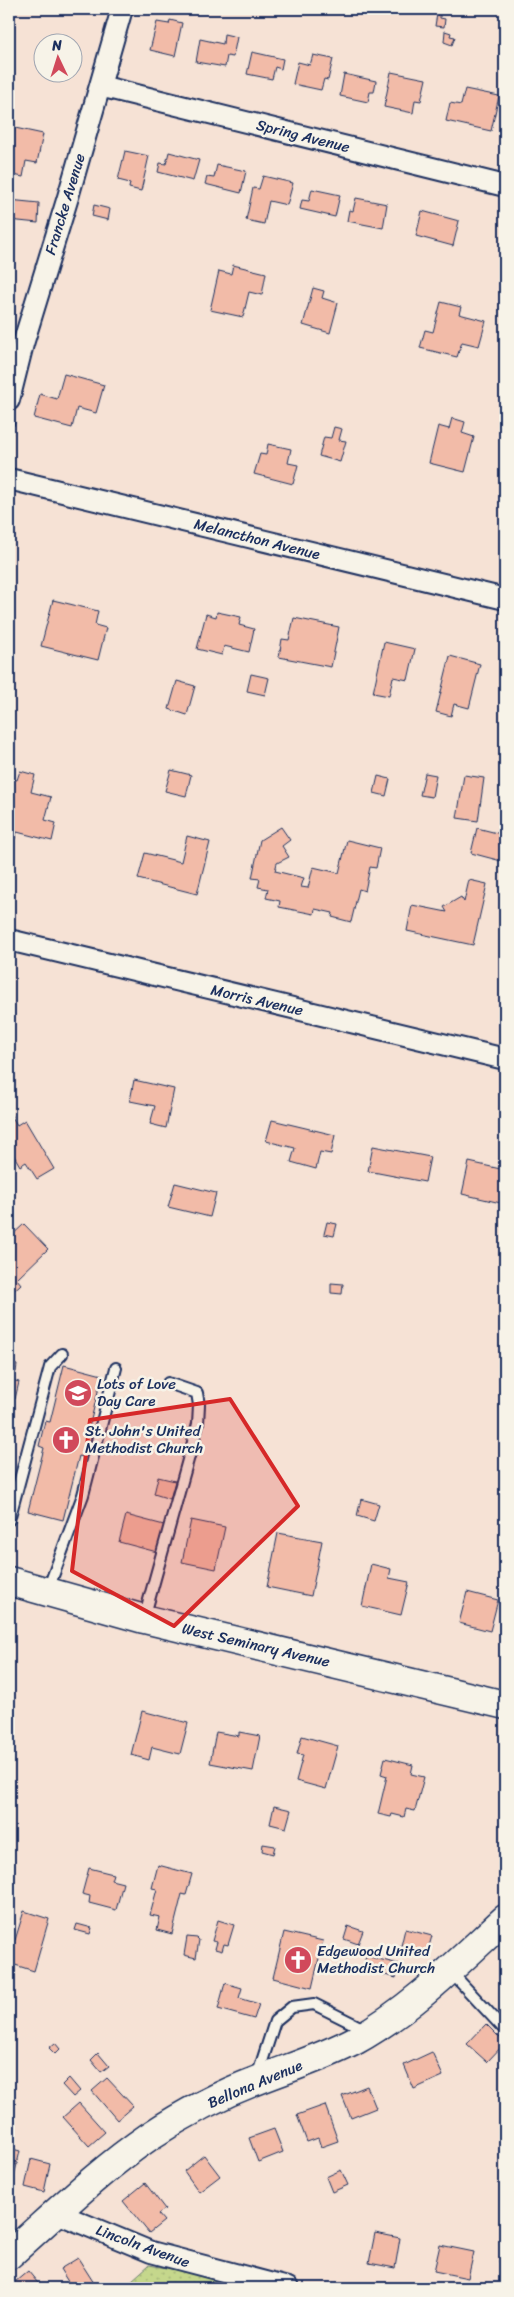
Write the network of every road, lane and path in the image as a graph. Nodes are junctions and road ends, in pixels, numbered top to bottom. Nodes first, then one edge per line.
1 (122, 9) edge
2 (100, 86) junction
3 (505, 186) edge
4 (16, 343) edge
5 (9, 400) edge
6 (9, 479) edge
7 (505, 600) edge
8 (9, 940) edge
9 (505, 1059) edge
10 (62, 1354) dead end
11 (116, 1368) dead end
12 (168, 1383) dead end
13 (9, 1520) edge
14 (9, 1581) edge
15 (47, 1592) junction
16 (144, 1618) junction
17 (505, 1705) edge
18 (505, 1919) edge
19 (450, 1970) junction
20 (505, 2030) edge
21 (370, 2032) junction
22 (256, 2080) junction
23 (57, 2213) junction
24 (9, 2254) edge
25 (288, 2288) edge

1 - 2 street, Francke Avenue
2 - 3 street, Spring Avenue
2 - 4 street, Francke Avenue
4 - 5 street, Francke Avenue
6 - 7 street, Melancthon Avenue
8 - 9 street, Morris Avenue
10 - 13 lane
11 - 15 lane
12 - 16 lane
14 - 15 street, West Seminary Avenue
15 - 16 street, West Seminary Avenue
16 - 17 street, West Seminary Avenue
18 - 19 street, Bellona Avenue
19 - 20 lane
19 - 21 street, Bellona Avenue
21 - 22 street, Bellona Avenue
21 - 22 lane
22 - 23 street, Bellona Avenue
23 - 24 street, Bellona Avenue
23 - 25 street, Lincoln Avenue

